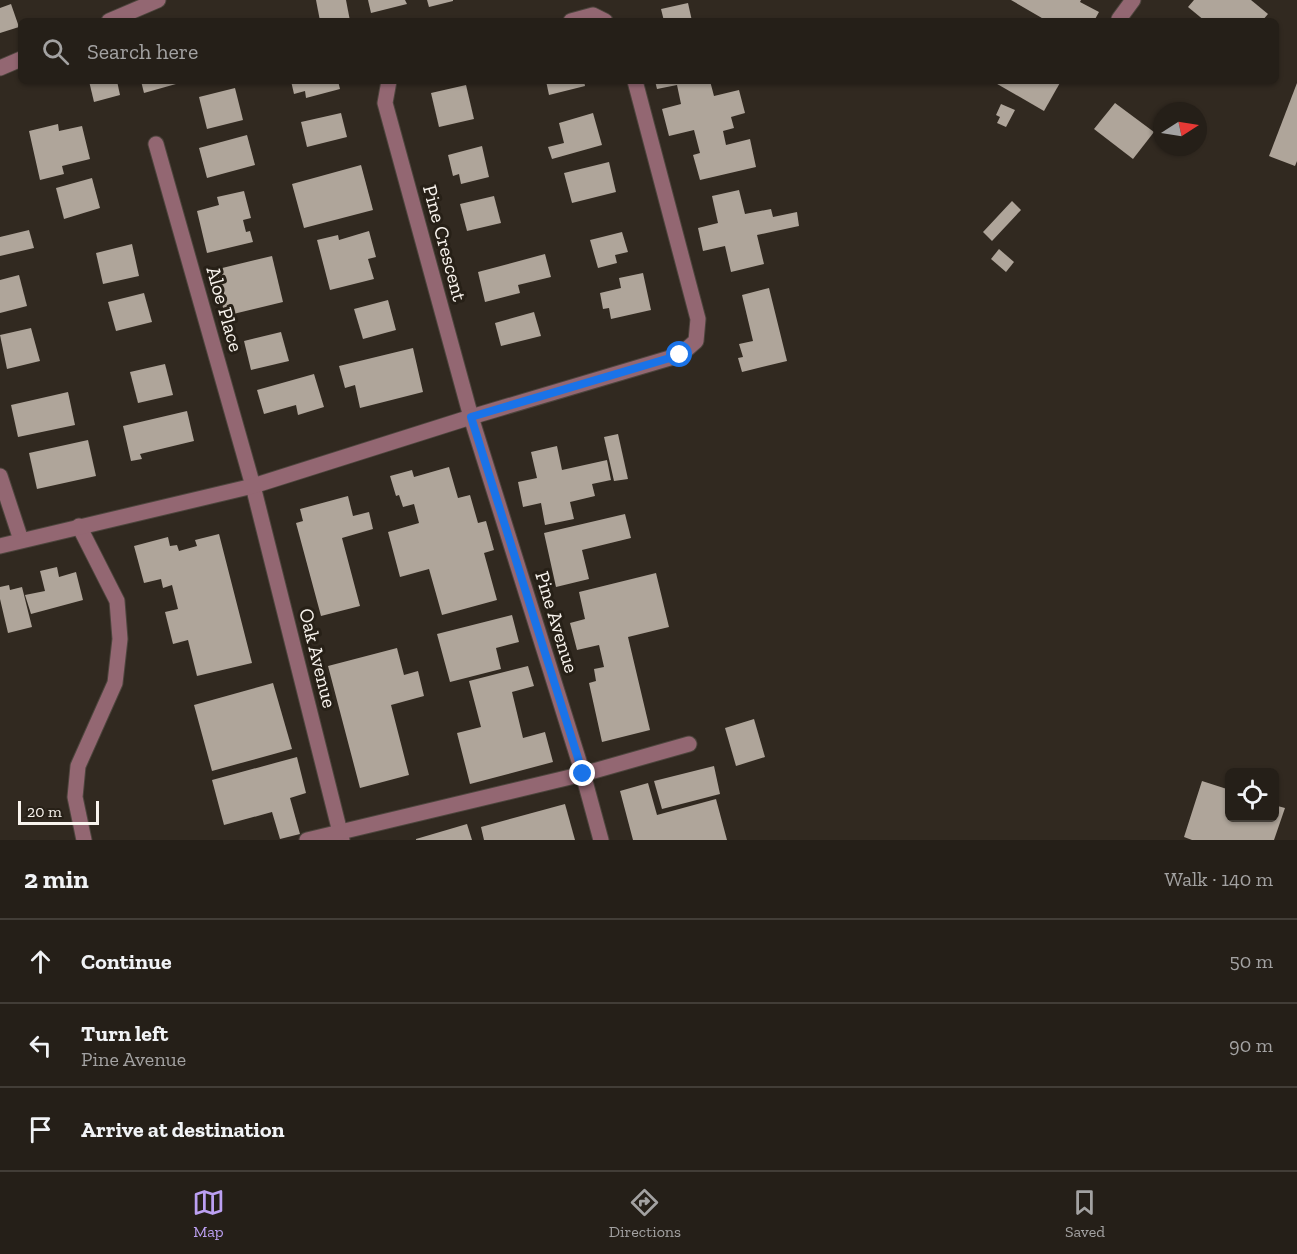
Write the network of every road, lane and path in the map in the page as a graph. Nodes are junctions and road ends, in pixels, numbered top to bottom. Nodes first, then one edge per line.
1 (158, 0) edge
2 (1133, 0) edge
3 (116, 18) edge
4 (582, 18) edge
5 (599, 18) edge
6 (1120, 18) edge
7 (18, 60) edge
8 (0, 68) edge
9 (388, 84) edge
10 (636, 84) edge
11 (156, 144) dead end
12 (471, 417) junction
13 (0, 477) edge
14 (253, 486) junction
15 (79, 526) junction
16 (21, 540) junction
17 (0, 546) edge
18 (689, 744) dead end
19 (583, 774) junction
20 (341, 836) edge
21 (84, 840) edge
22 (307, 840) edge
23 (601, 840) edge

1 - 3 street
2 - 6 street
4 - 5 street
7 - 8 street
9 - 12 street, Pine Crescent
10 - 12 street
11 - 14 street, Aloe Place
12 - 14 street
12 - 19 street, Pine Avenue
13 - 16 street
14 - 15 street
14 - 20 street, Oak Avenue
15 - 16 street
15 - 21 street
16 - 17 street
18 - 19 street
19 - 20 street
19 - 23 street, Pine Avenue
20 - 22 street

